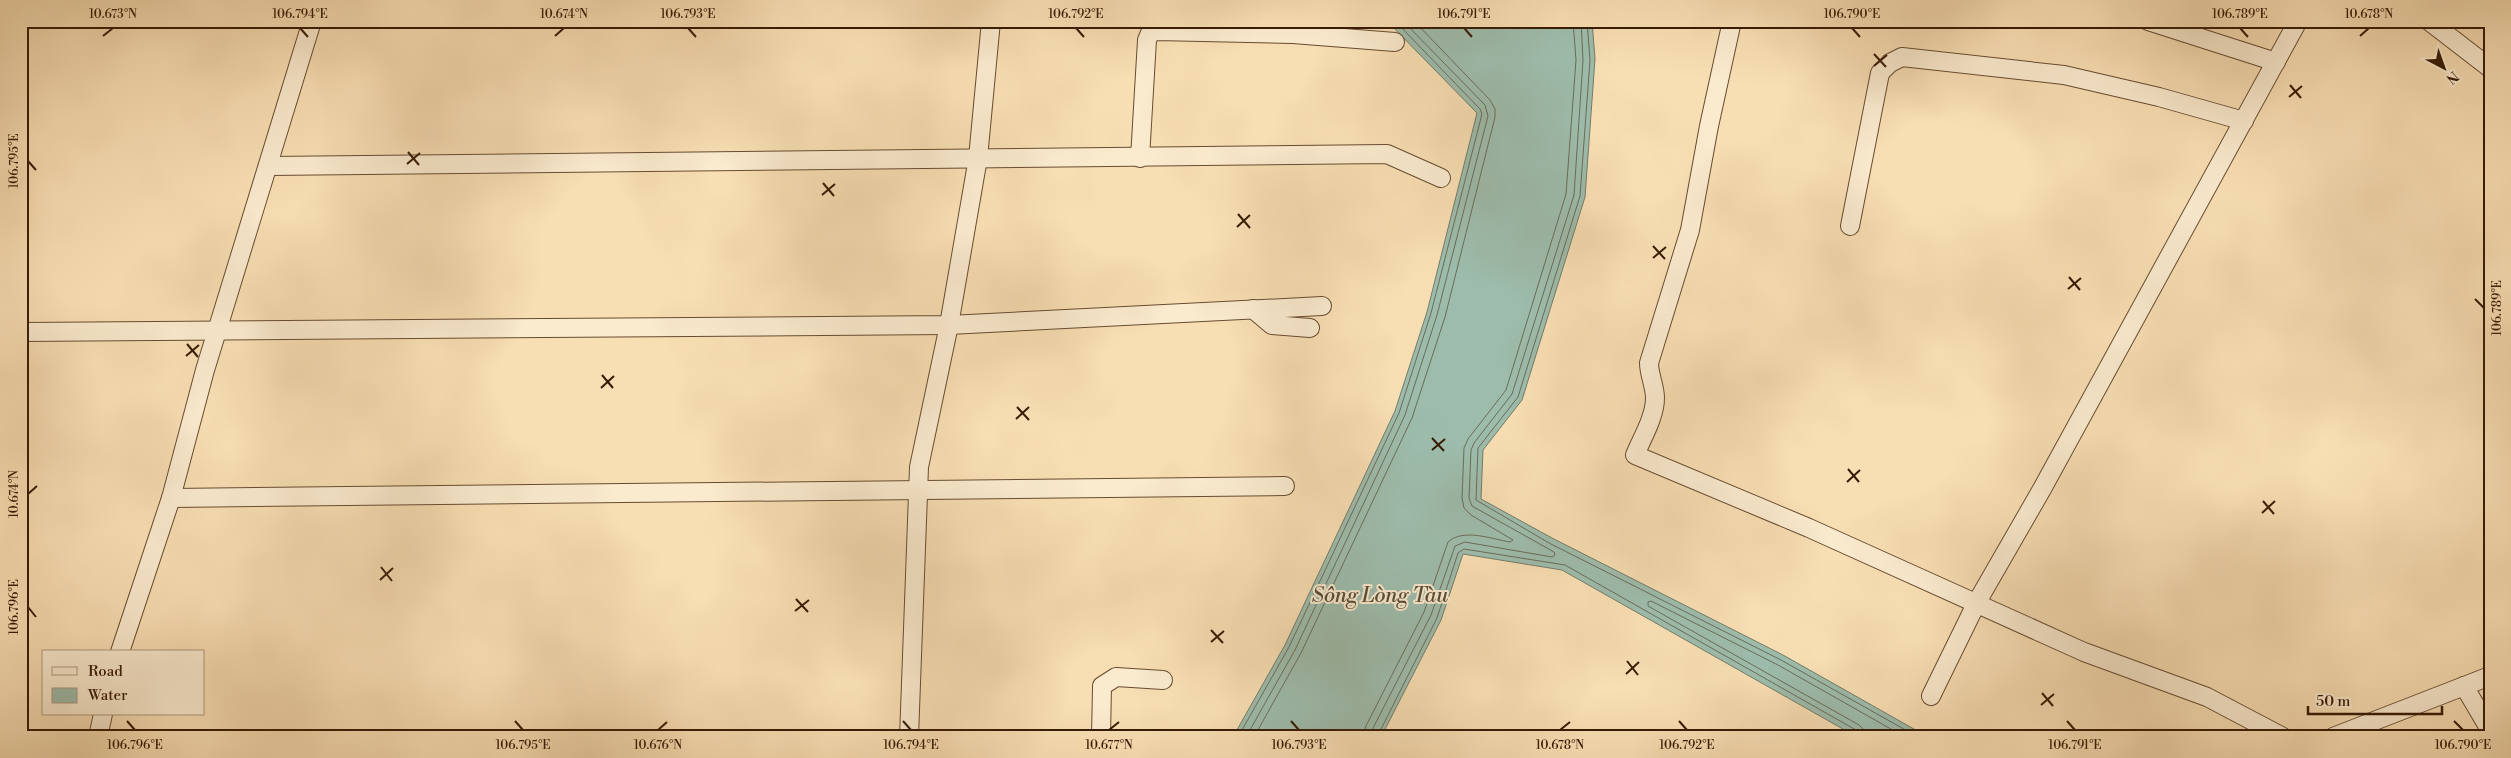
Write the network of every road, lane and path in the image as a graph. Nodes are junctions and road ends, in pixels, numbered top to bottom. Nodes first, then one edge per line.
1 (312, 21) edge
2 (991, 21) edge
3 (1732, 21) edge
4 (2148, 21) edge
5 (2298, 21) edge
6 (2429, 21) edge
7 (1395, 42) dead end
8 (2276, 62) junction
9 (2490, 68) edge
10 (2244, 120) junction
11 (978, 158) junction
12 (1140, 158) junction
13 (268, 166) junction
14 (1441, 178) dead end
15 (1850, 226) dead end
16 (1322, 306) dead end
17 (1253, 309) junction
18 (949, 325) junction
19 (1310, 328) dead end
20 (21, 332) edge
21 (216, 332) junction
22 (1285, 486) dead end
23 (918, 490) junction
24 (171, 498) junction
25 (1977, 602) junction
26 (121, 650) edge
27 (2490, 676) edge
28 (1163, 680) dead end
29 (2468, 693) junction
30 (1931, 696) dead end
31 (103, 716) edge
32 (2490, 730) edge
33 (2371, 732) edge
34 (98, 737) edge
35 (909, 737) edge
36 (1101, 737) edge
37 (2283, 737) edge
38 (2333, 737) edge

1 - 13 street
2 - 11 street
3 - 25 street
4 - 8 street
5 - 8 street
6 - 9 street
7 - 12 street
8 - 10 street
10 - 15 street
10 - 25 street
11 - 12 street
11 - 13 street
11 - 18 street
12 - 14 street
13 - 21 street
16 - 17 street
17 - 18 street
17 - 19 street
18 - 21 street
18 - 23 street
20 - 21 street
21 - 24 street
22 - 23 street
23 - 24 street
23 - 35 street
24 - 26 street
25 - 30 street
25 - 37 street
27 - 29 street
28 - 36 street
29 - 32 street
29 - 33 street
31 - 34 street
33 - 38 street

